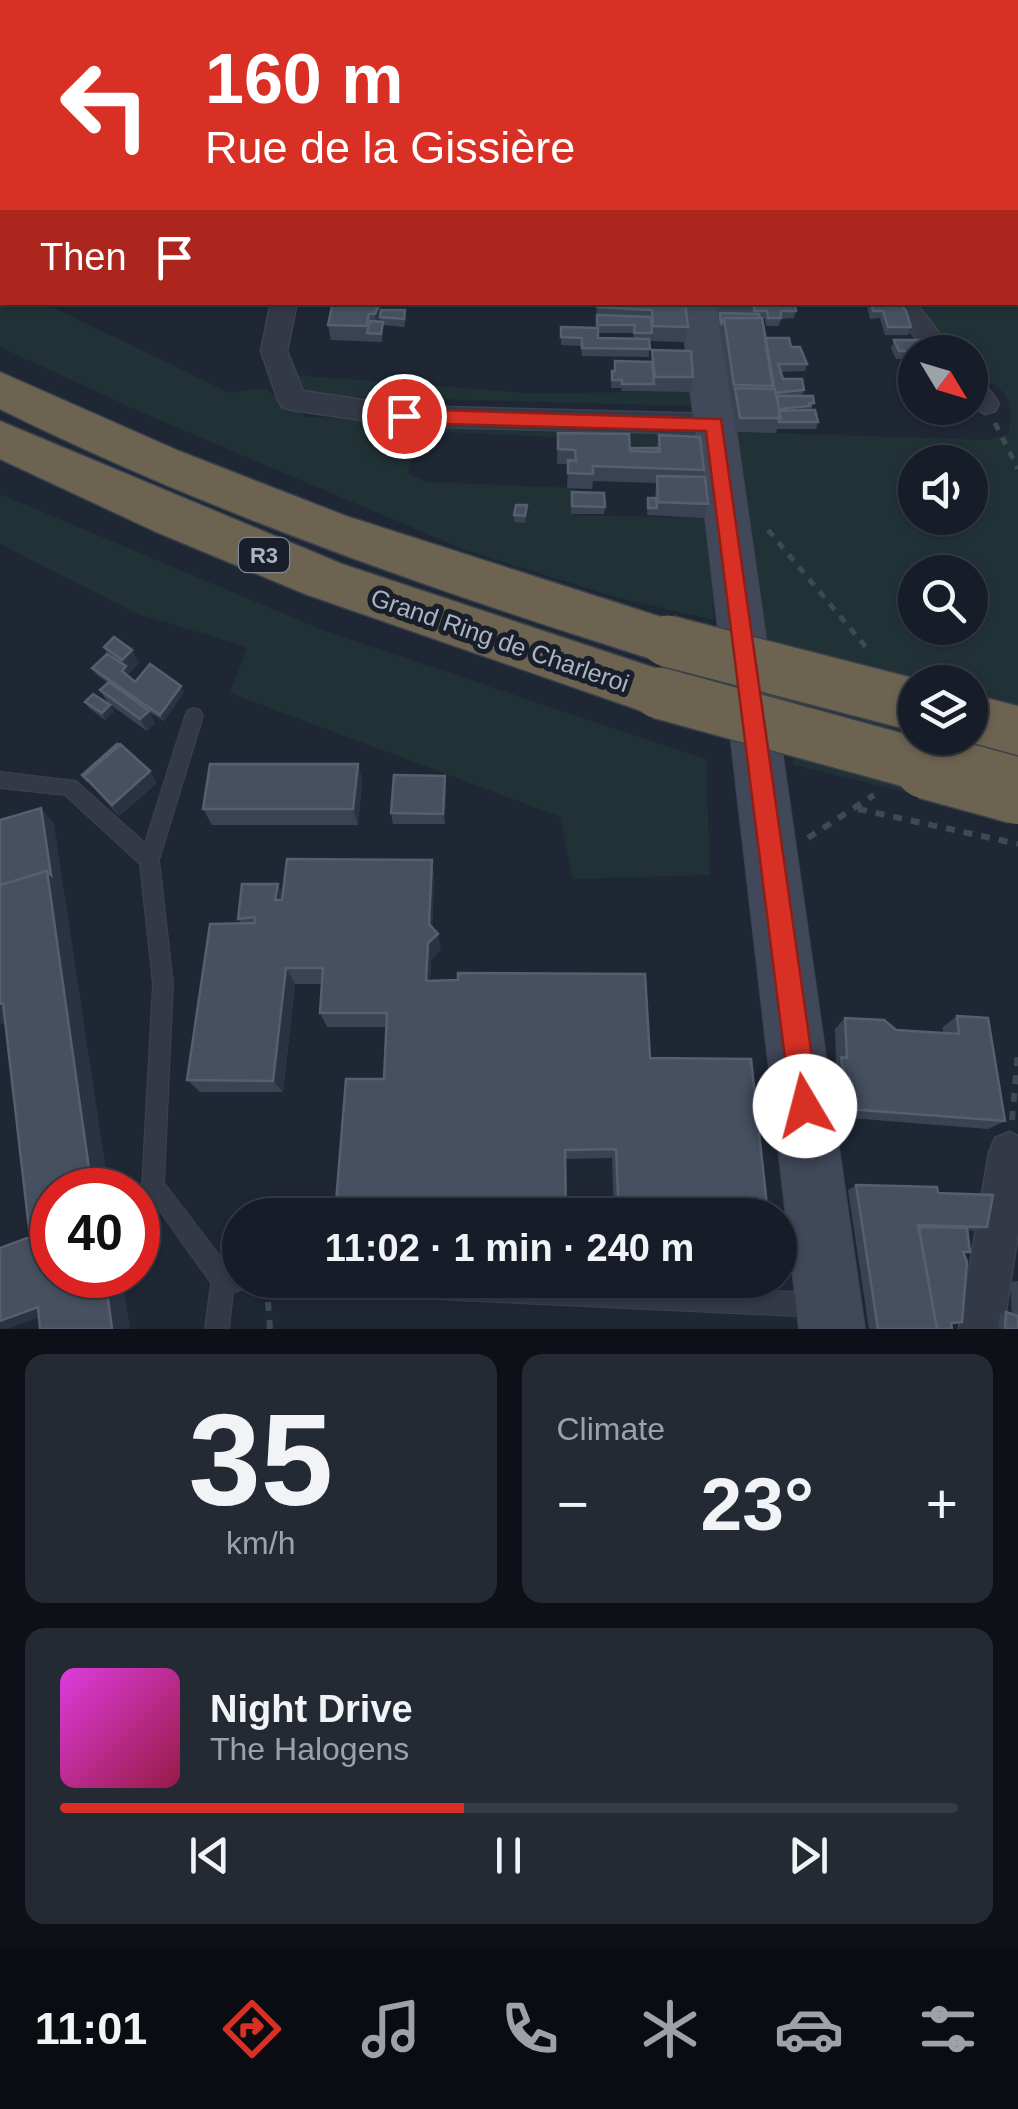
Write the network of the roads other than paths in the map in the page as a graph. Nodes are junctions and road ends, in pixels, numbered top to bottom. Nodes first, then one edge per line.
1 (283, 305) edge
2 (699, 305) edge
3 (903, 305) edge
4 (928, 335) edge
5 (0, 389) edge
6 (714, 424) junction
7 (0, 439) edge
8 (663, 667) junction
9 (898, 702) edge
10 (194, 716) dead end
11 (988, 724) edge
12 (1018, 731) edge
13 (0, 780) edge
14 (1018, 791) edge
15 (149, 860) junction
16 (1010, 1153) road end
17 (222, 1268) edge
18 (226, 1298) edge
19 (542, 1298) edge
20 (831, 1318) edge
21 (217, 1329) edge
22 (982, 1329) edge

1 - 6 street
2 - 6 street
3 - 4 street
5 - 8 highway, Grand Ring de Charleroi / R3
6 - 20 street
7 - 8 highway, Grand Ring de Charleroi / R3
8 - 9 highway, Grand Ring de Charleroi / R3, bridge
8 - 14 highway, Grand Ring de Charleroi / R3, bridge
10 - 15 lane
11 - 12 highway
13 - 15 lane
15 - 17 lane
16 - 22 street
18 - 21 lane
19 - 20 lane

